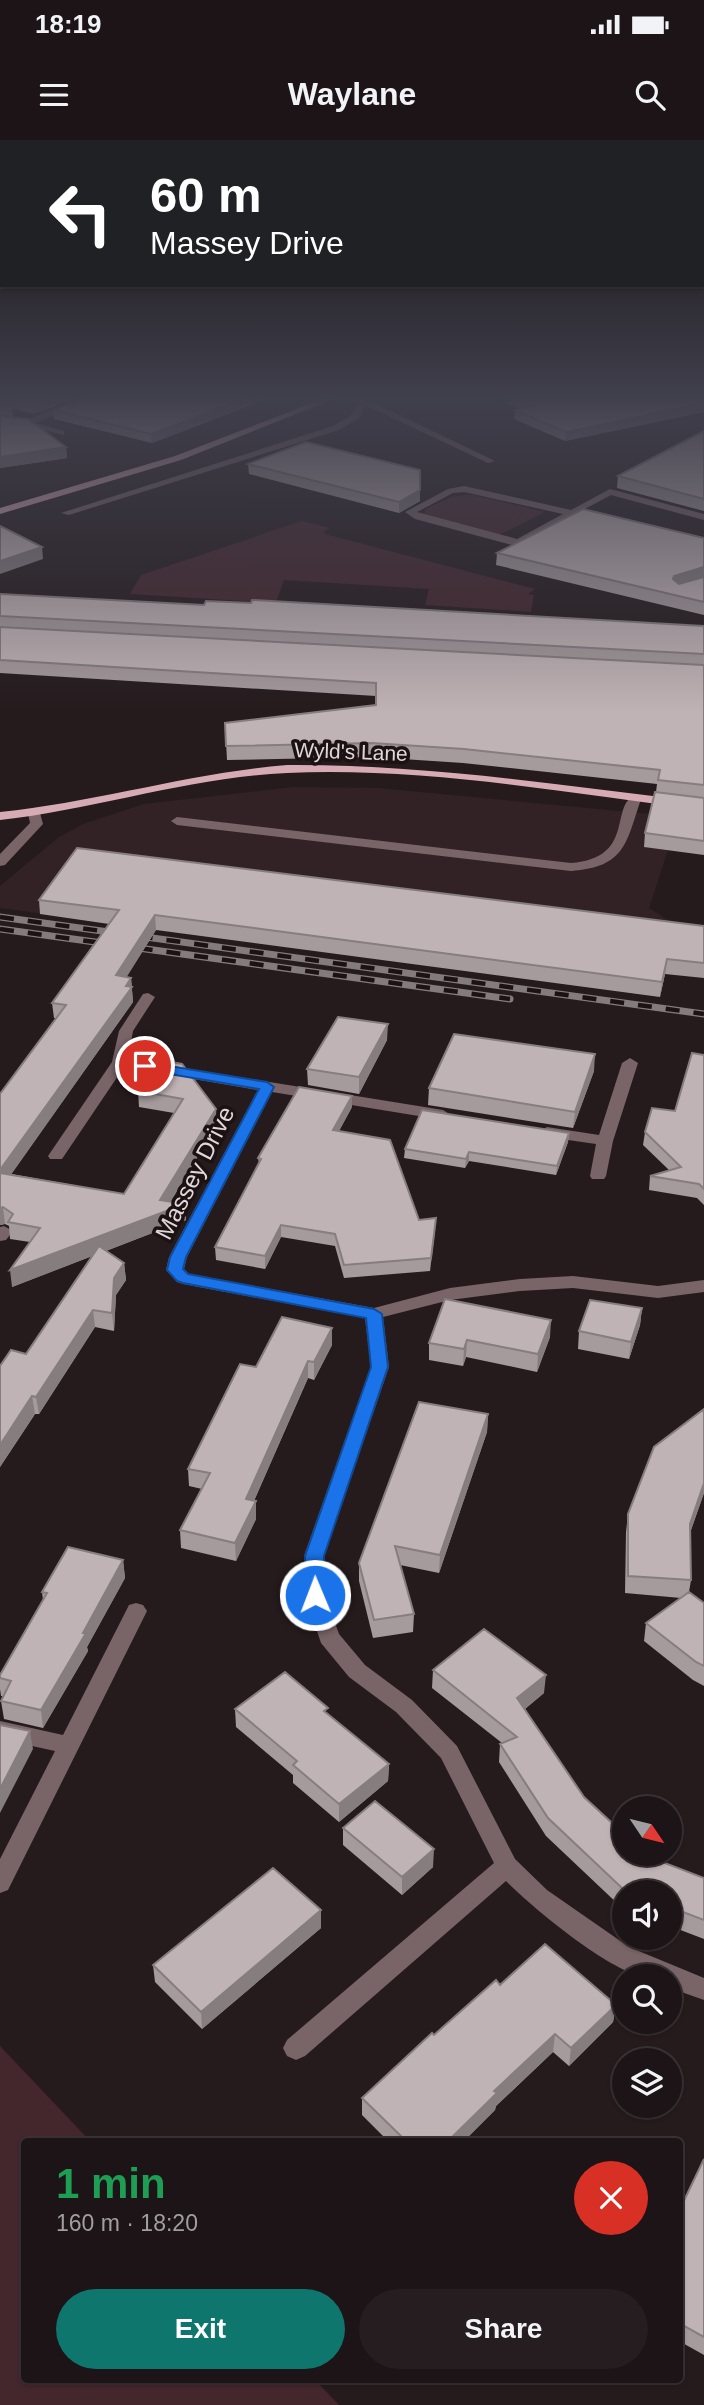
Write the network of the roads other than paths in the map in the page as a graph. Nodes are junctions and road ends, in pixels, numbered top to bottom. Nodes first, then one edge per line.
1 (31, 502) edge
2 (102, 502) edge
3 (430, 502) edge
4 (522, 502) edge
5 (593, 502) edge
6 (647, 502) edge
7 (0, 511) edge
8 (66, 513) dead end
9 (573, 513) junction
10 (701, 516) edge
11 (635, 799) junction
12 (704, 806) edge
13 (34, 813) junction
14 (0, 816) edge
15 (177, 821) dead end
16 (0, 862) edge
17 (148, 997) dead end
18 (120, 1062) junction
19 (630, 1063) dead end
20 (267, 1087) junction
21 (456, 1117) edge
22 (537, 1130) edge
23 (605, 1141) junction
24 (56, 1156) dead end
25 (598, 1177) dead end
26 (704, 1286) edge
27 (374, 1314) junction
28 (136, 1611) dead end
29 (0, 1730) edge
30 (69, 1745) junction
31 (507, 1867) junction
32 (0, 1883) edge
33 (640, 1964) edge
34 (682, 1982) edge
35 (704, 1989) edge
36 (296, 2048) dead end

1 - 7 main road
2 - 8 street
3 - 9 street
4 - 9 street
5 - 9 street
6 - 10 street
11 - 12 main road, Wyld's Lane
11 - 13 main road, Wyld's Lane
11 - 15 street
13 - 14 main road, Wyld's Lane
13 - 16 street
17 - 18 street
18 - 20 street, Massey Drive
18 - 24 street
19 - 23 street
20 - 21 street
20 - 27 street, Massey Drive
22 - 23 street
23 - 25 street
26 - 27 street
27 - 31 street
28 - 30 street
29 - 30 street
30 - 32 street
31 - 33 street
31 - 36 street
34 - 35 street

